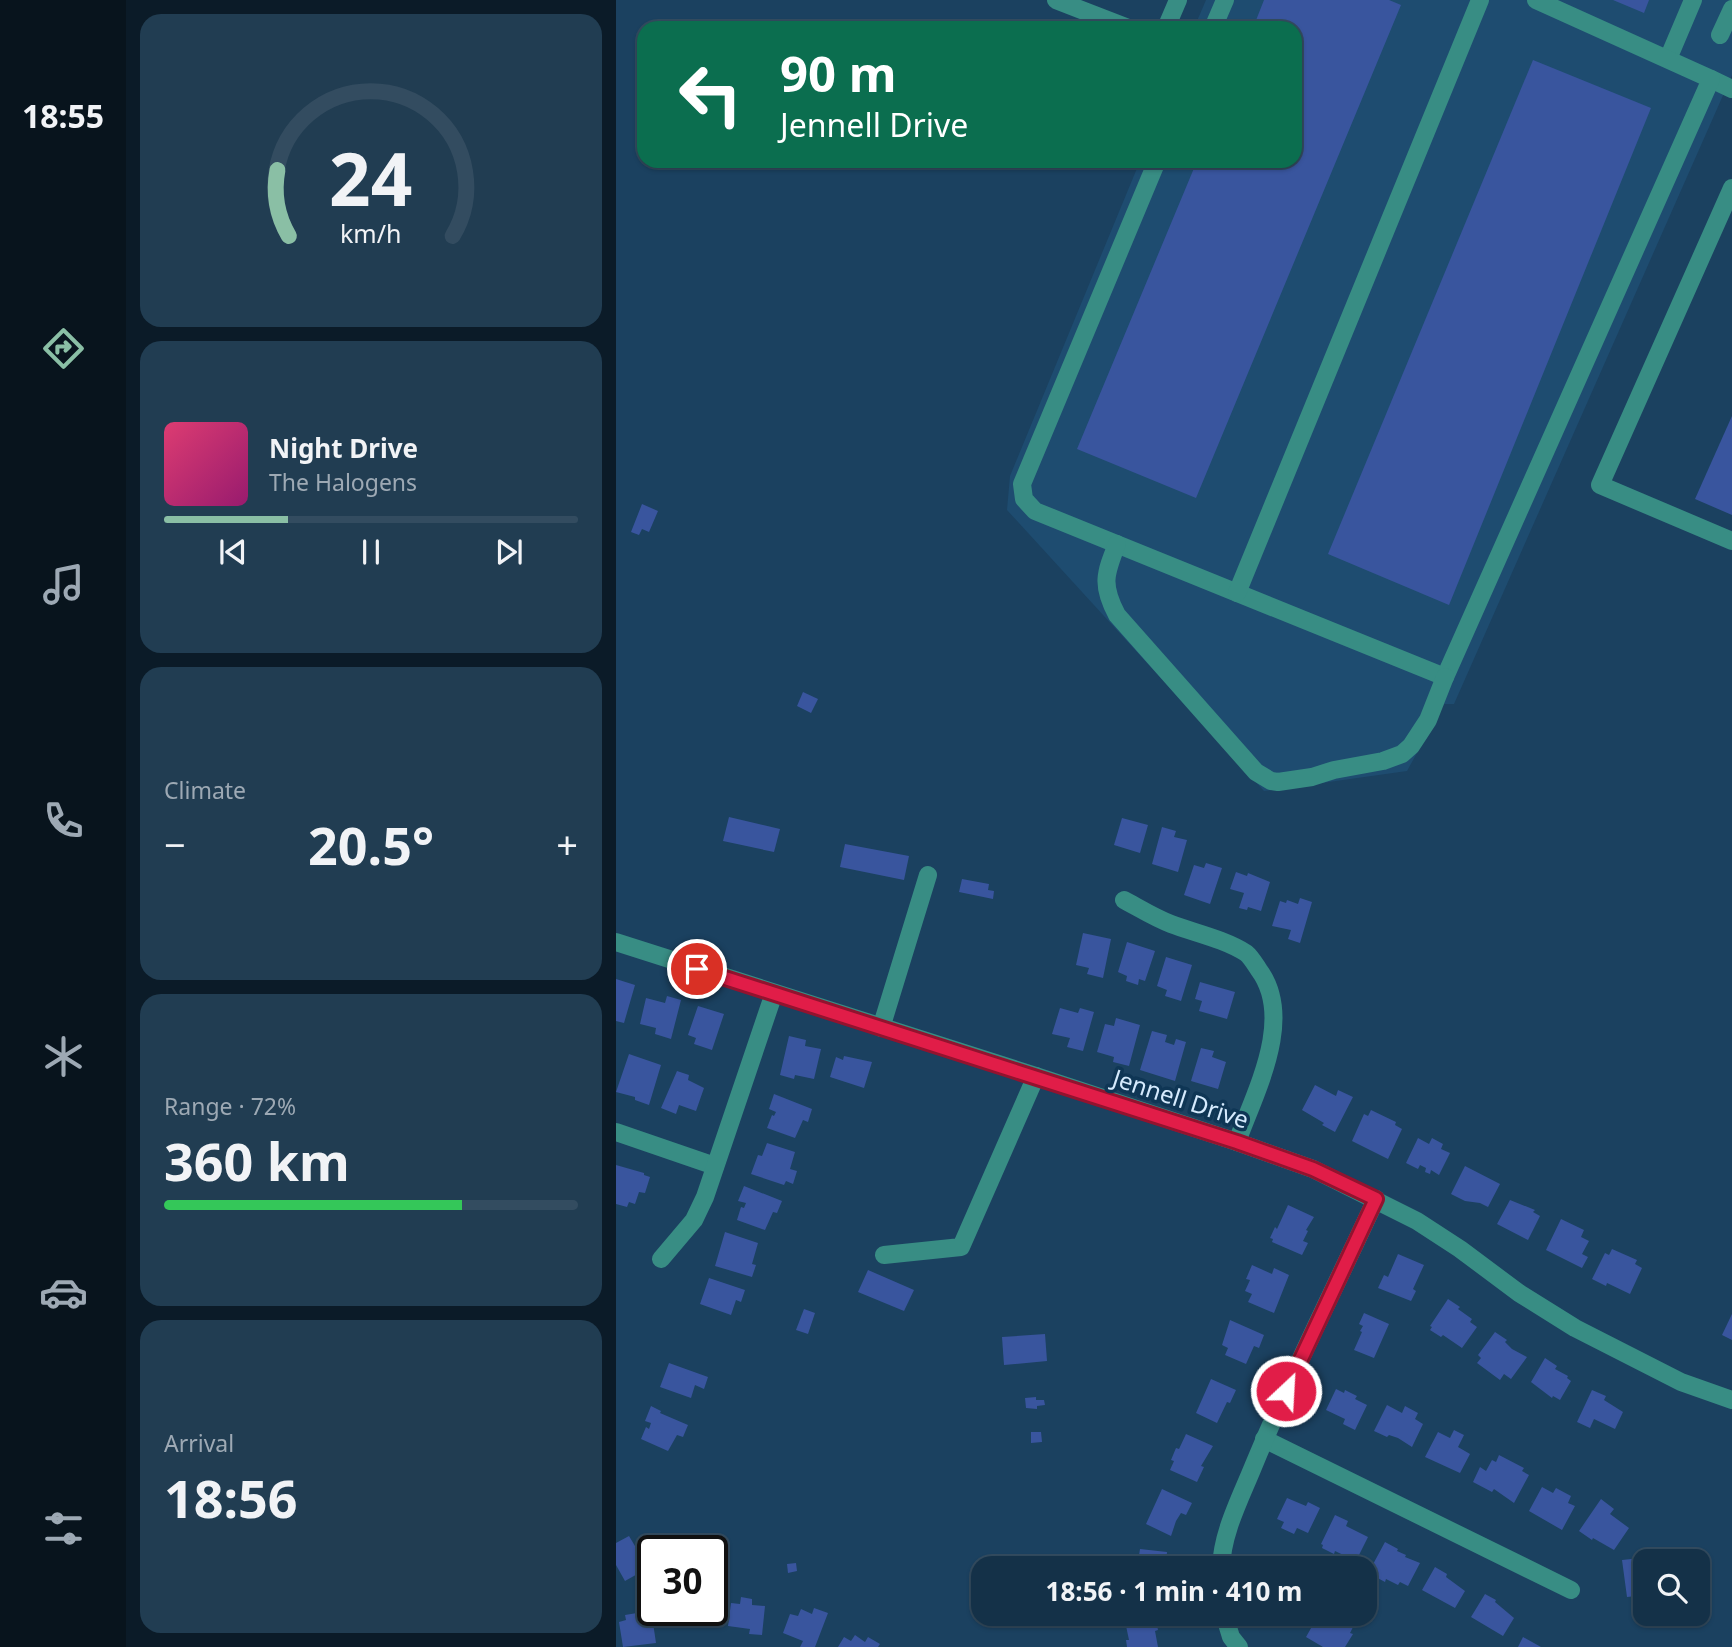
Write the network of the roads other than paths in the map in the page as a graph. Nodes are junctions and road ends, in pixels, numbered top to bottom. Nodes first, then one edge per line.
1 (1056, 0) edge
2 (1178, 0) edge
3 (1225, 0) edge
4 (1480, 0) edge
5 (1536, 0) edge
6 (1693, 0) edge
7 (1732, 9) edge
8 (1110, 21) edge
9 (1169, 21) edge
10 (1216, 21) edge
11 (1720, 35) dead end
12 (1668, 60) junction
13 (1711, 79) junction
14 (1732, 89) edge
15 (1154, 168) edge
16 (1732, 188) edge
17 (1732, 541) edge
18 (1117, 544) junction
19 (1237, 593) junction
20 (1445, 677) junction
21 (928, 874) dead end
22 (1124, 900) dead end
23 (616, 942) edge
24 (774, 993) junction
25 (881, 1028) junction
26 (1036, 1076) junction
27 (616, 1132) edge
28 (1237, 1142) junction
29 (715, 1166) junction
30 (1376, 1199) junction
31 (884, 1255) dead end
32 (661, 1259) dead end
33 (1732, 1400) edge
34 (1264, 1438) junction
35 (1221, 1556) edge
36 (1572, 1590) dead end
37 (1228, 1626) edge
38 (1239, 1647) edge

1 - 8 street
2 - 9 street
3 - 10 street
4 - 19 street
5 - 12 street
6 - 12 street
7 - 11 street
12 - 13 street
13 - 14 street
13 - 20 street
15 - 18 street
16 - 17 street
18 - 19 street
18 - 20 street
19 - 20 street
21 - 25 street
22 - 28 street
23 - 24 street, Jennell Drive
24 - 25 street, Jennell Drive
24 - 29 street
25 - 26 street, Jennell Drive
26 - 28 street, Jennell Drive
26 - 31 street
27 - 29 street
28 - 30 street, Jennell Drive
29 - 32 street
30 - 33 street, Jennell Drive
30 - 34 street
34 - 35 street
34 - 36 street
37 - 38 street

